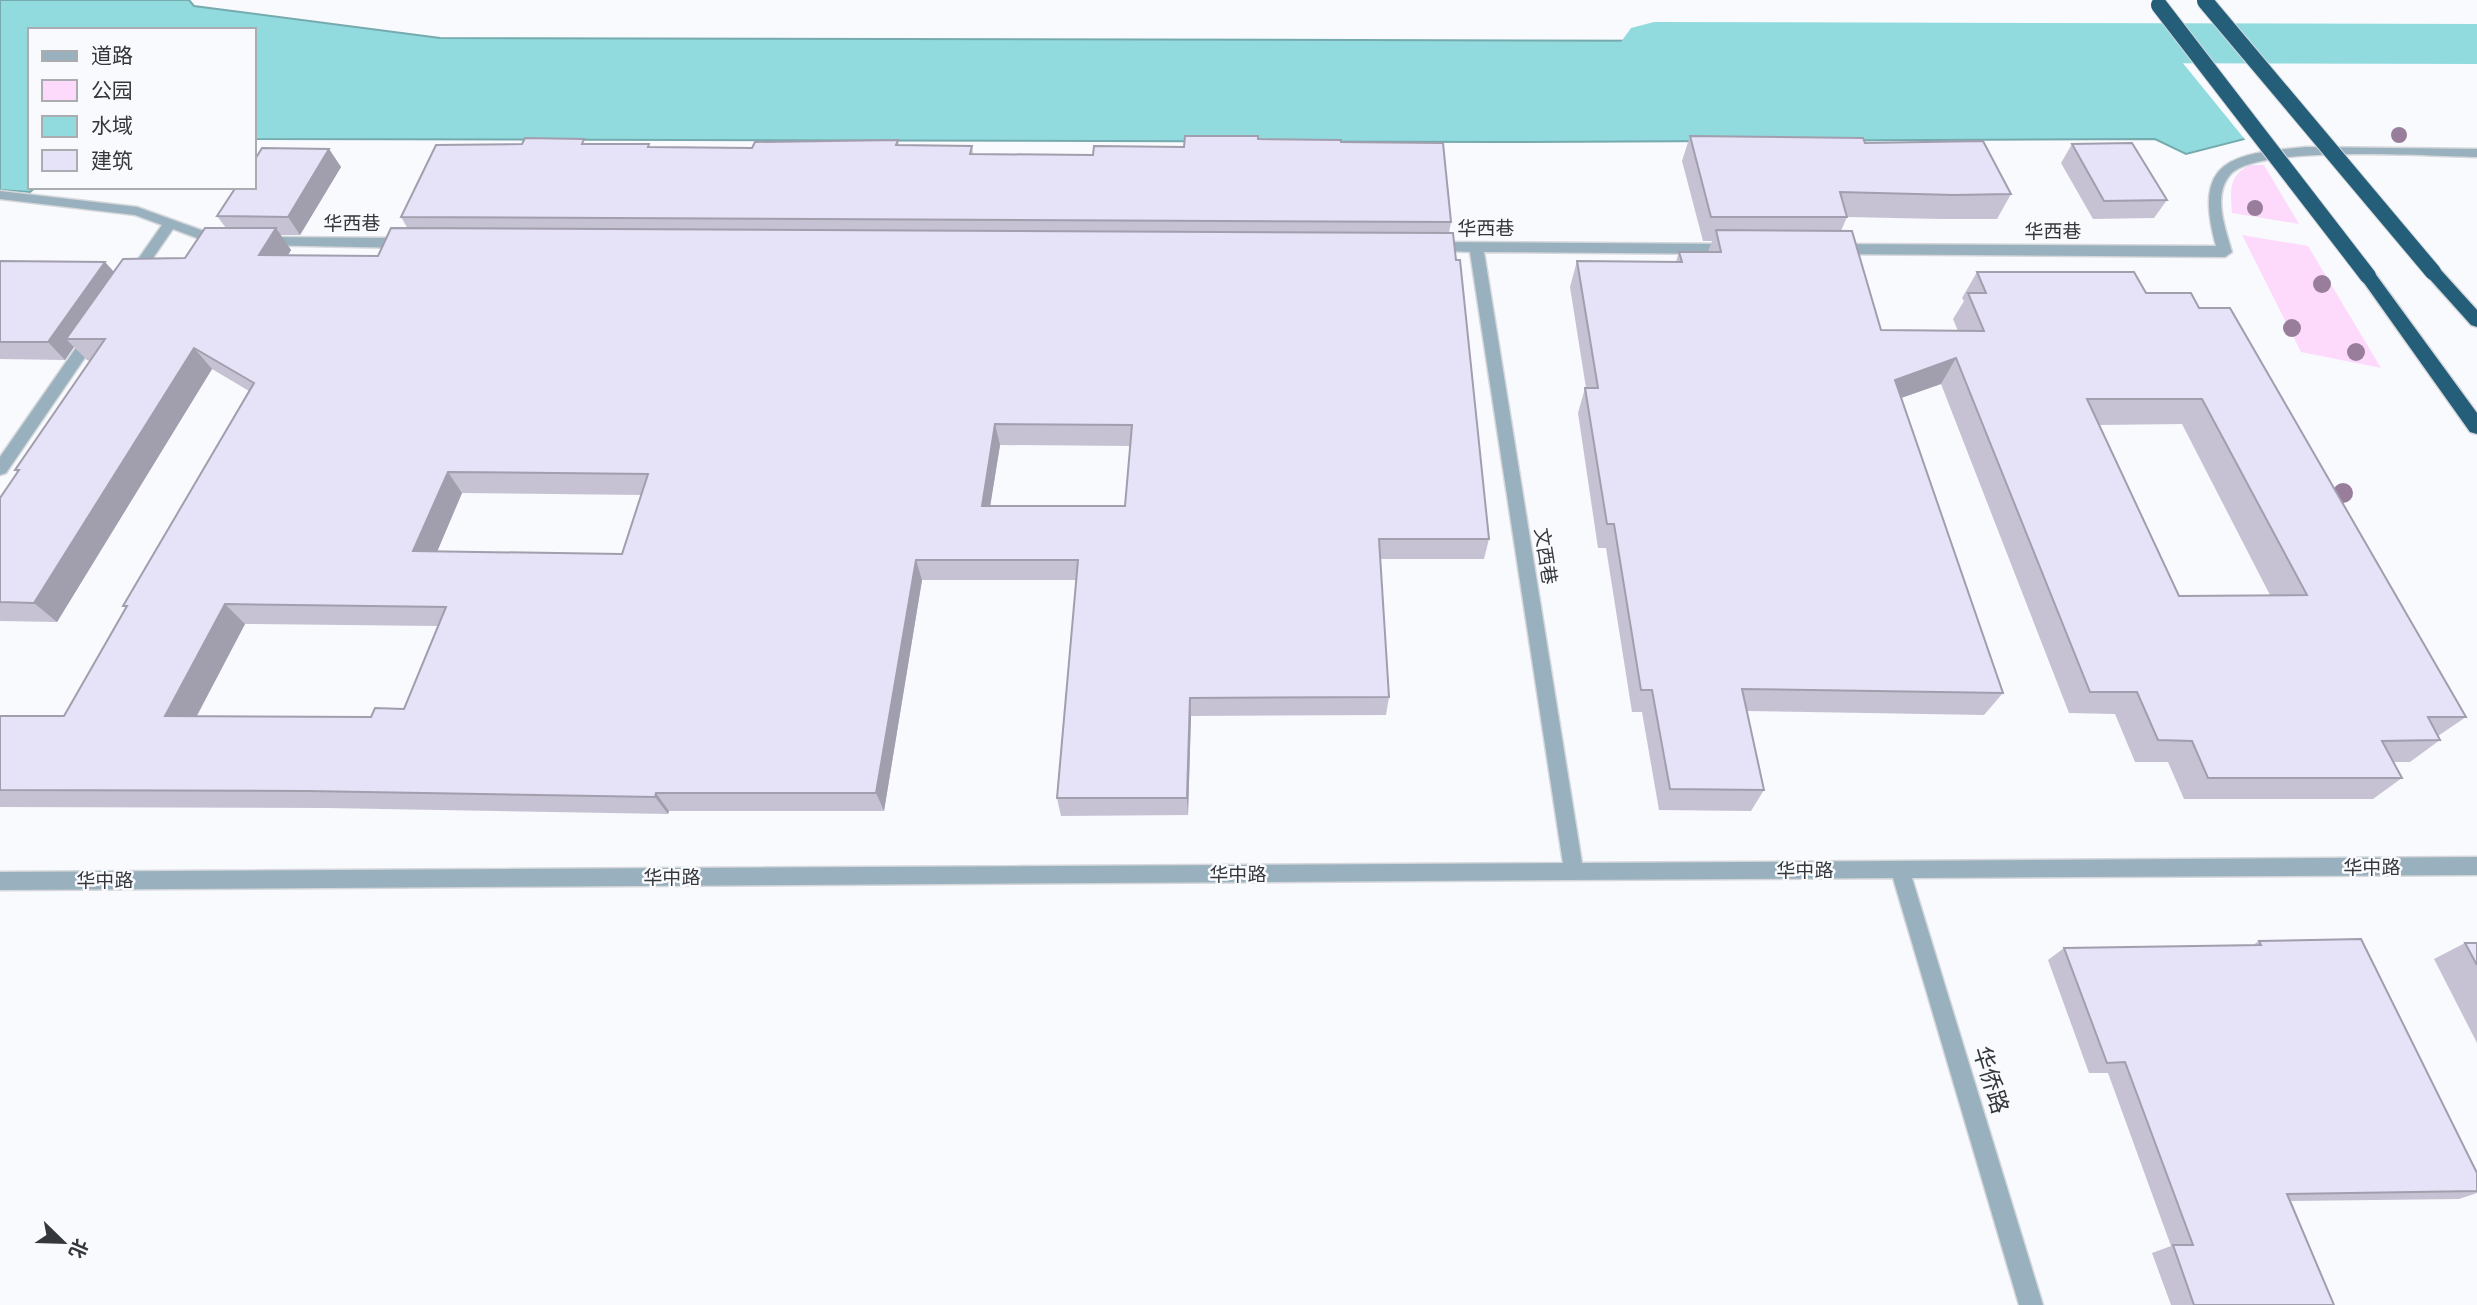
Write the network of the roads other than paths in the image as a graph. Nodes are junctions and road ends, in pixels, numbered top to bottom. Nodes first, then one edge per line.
1 (2205, 1) edge
2 (2157, 3) edge
3 (2477, 153) edge
4 (0, 195) edge
5 (170, 224) junction
6 (424, 243) edge
7 (1421, 247) edge
8 (1476, 248) junction
9 (1742, 249) edge
10 (1825, 249) edge
11 (124, 290) edge
12 (2477, 321) edge
13 (100, 324) edge
14 (2477, 426) edge
15 (0, 469) edge
16 (2477, 866) edge
17 (1900, 870) junction
18 (1574, 872) junction
19 (0, 881) edge
20 (2031, 1305) edge

1 - 12 highway, bridge
2 - 14 highway, bridge
3 - 10 street, 华西巷
4 - 5 street, 华西巷
5 - 6 street, 华西巷
5 - 11 street
7 - 8 street, 华西巷
8 - 9 street, 华西巷
8 - 18 street, 文西巷
13 - 15 street
16 - 17 street, 华中路
17 - 18 street, 华中路
17 - 20 street, 华侨路
18 - 19 street, 华中路

